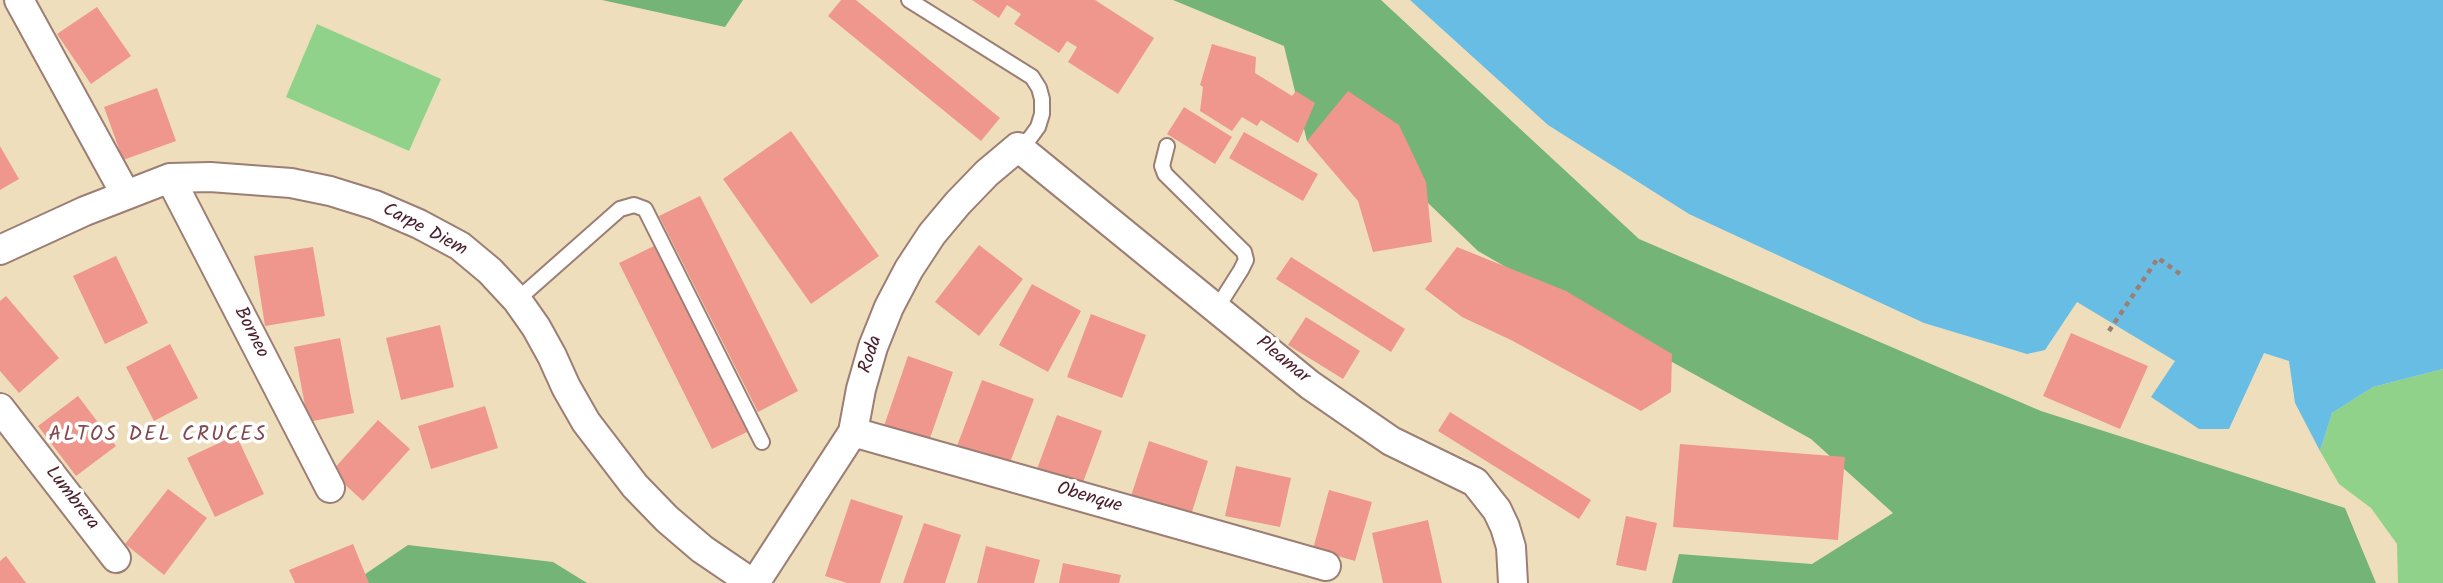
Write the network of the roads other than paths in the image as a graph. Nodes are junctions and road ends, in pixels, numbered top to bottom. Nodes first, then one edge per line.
1 (19, 0) edge
2 (909, 0) edge
3 (1167, 146) dead end
4 (1018, 147) junction
5 (170, 178) junction
6 (126, 195) junction
7 (0, 250) edge
8 (517, 300) junction
9 (1217, 307) junction
10 (0, 408) edge
11 (853, 432) junction
12 (762, 442) dead end
13 (330, 488) dead end
14 (116, 558) dead end
15 (1326, 566) dead end
16 (753, 583) edge
17 (1513, 583) edge

1 - 6 street
2 - 4 lane
3 - 9 lane
4 - 9 street, Pleamar
4 - 11 street, Roda
5 - 6 street, Carpe Diem
5 - 8 street, Carpe Diem
5 - 13 street, Borneo
6 - 7 street, Carpe Diem
8 - 12 lane
8 - 16 street, Carpe Diem
9 - 17 street, Pleamar
10 - 14 street, Lumbrera
11 - 15 street, Obenque
11 - 16 street, Roda

